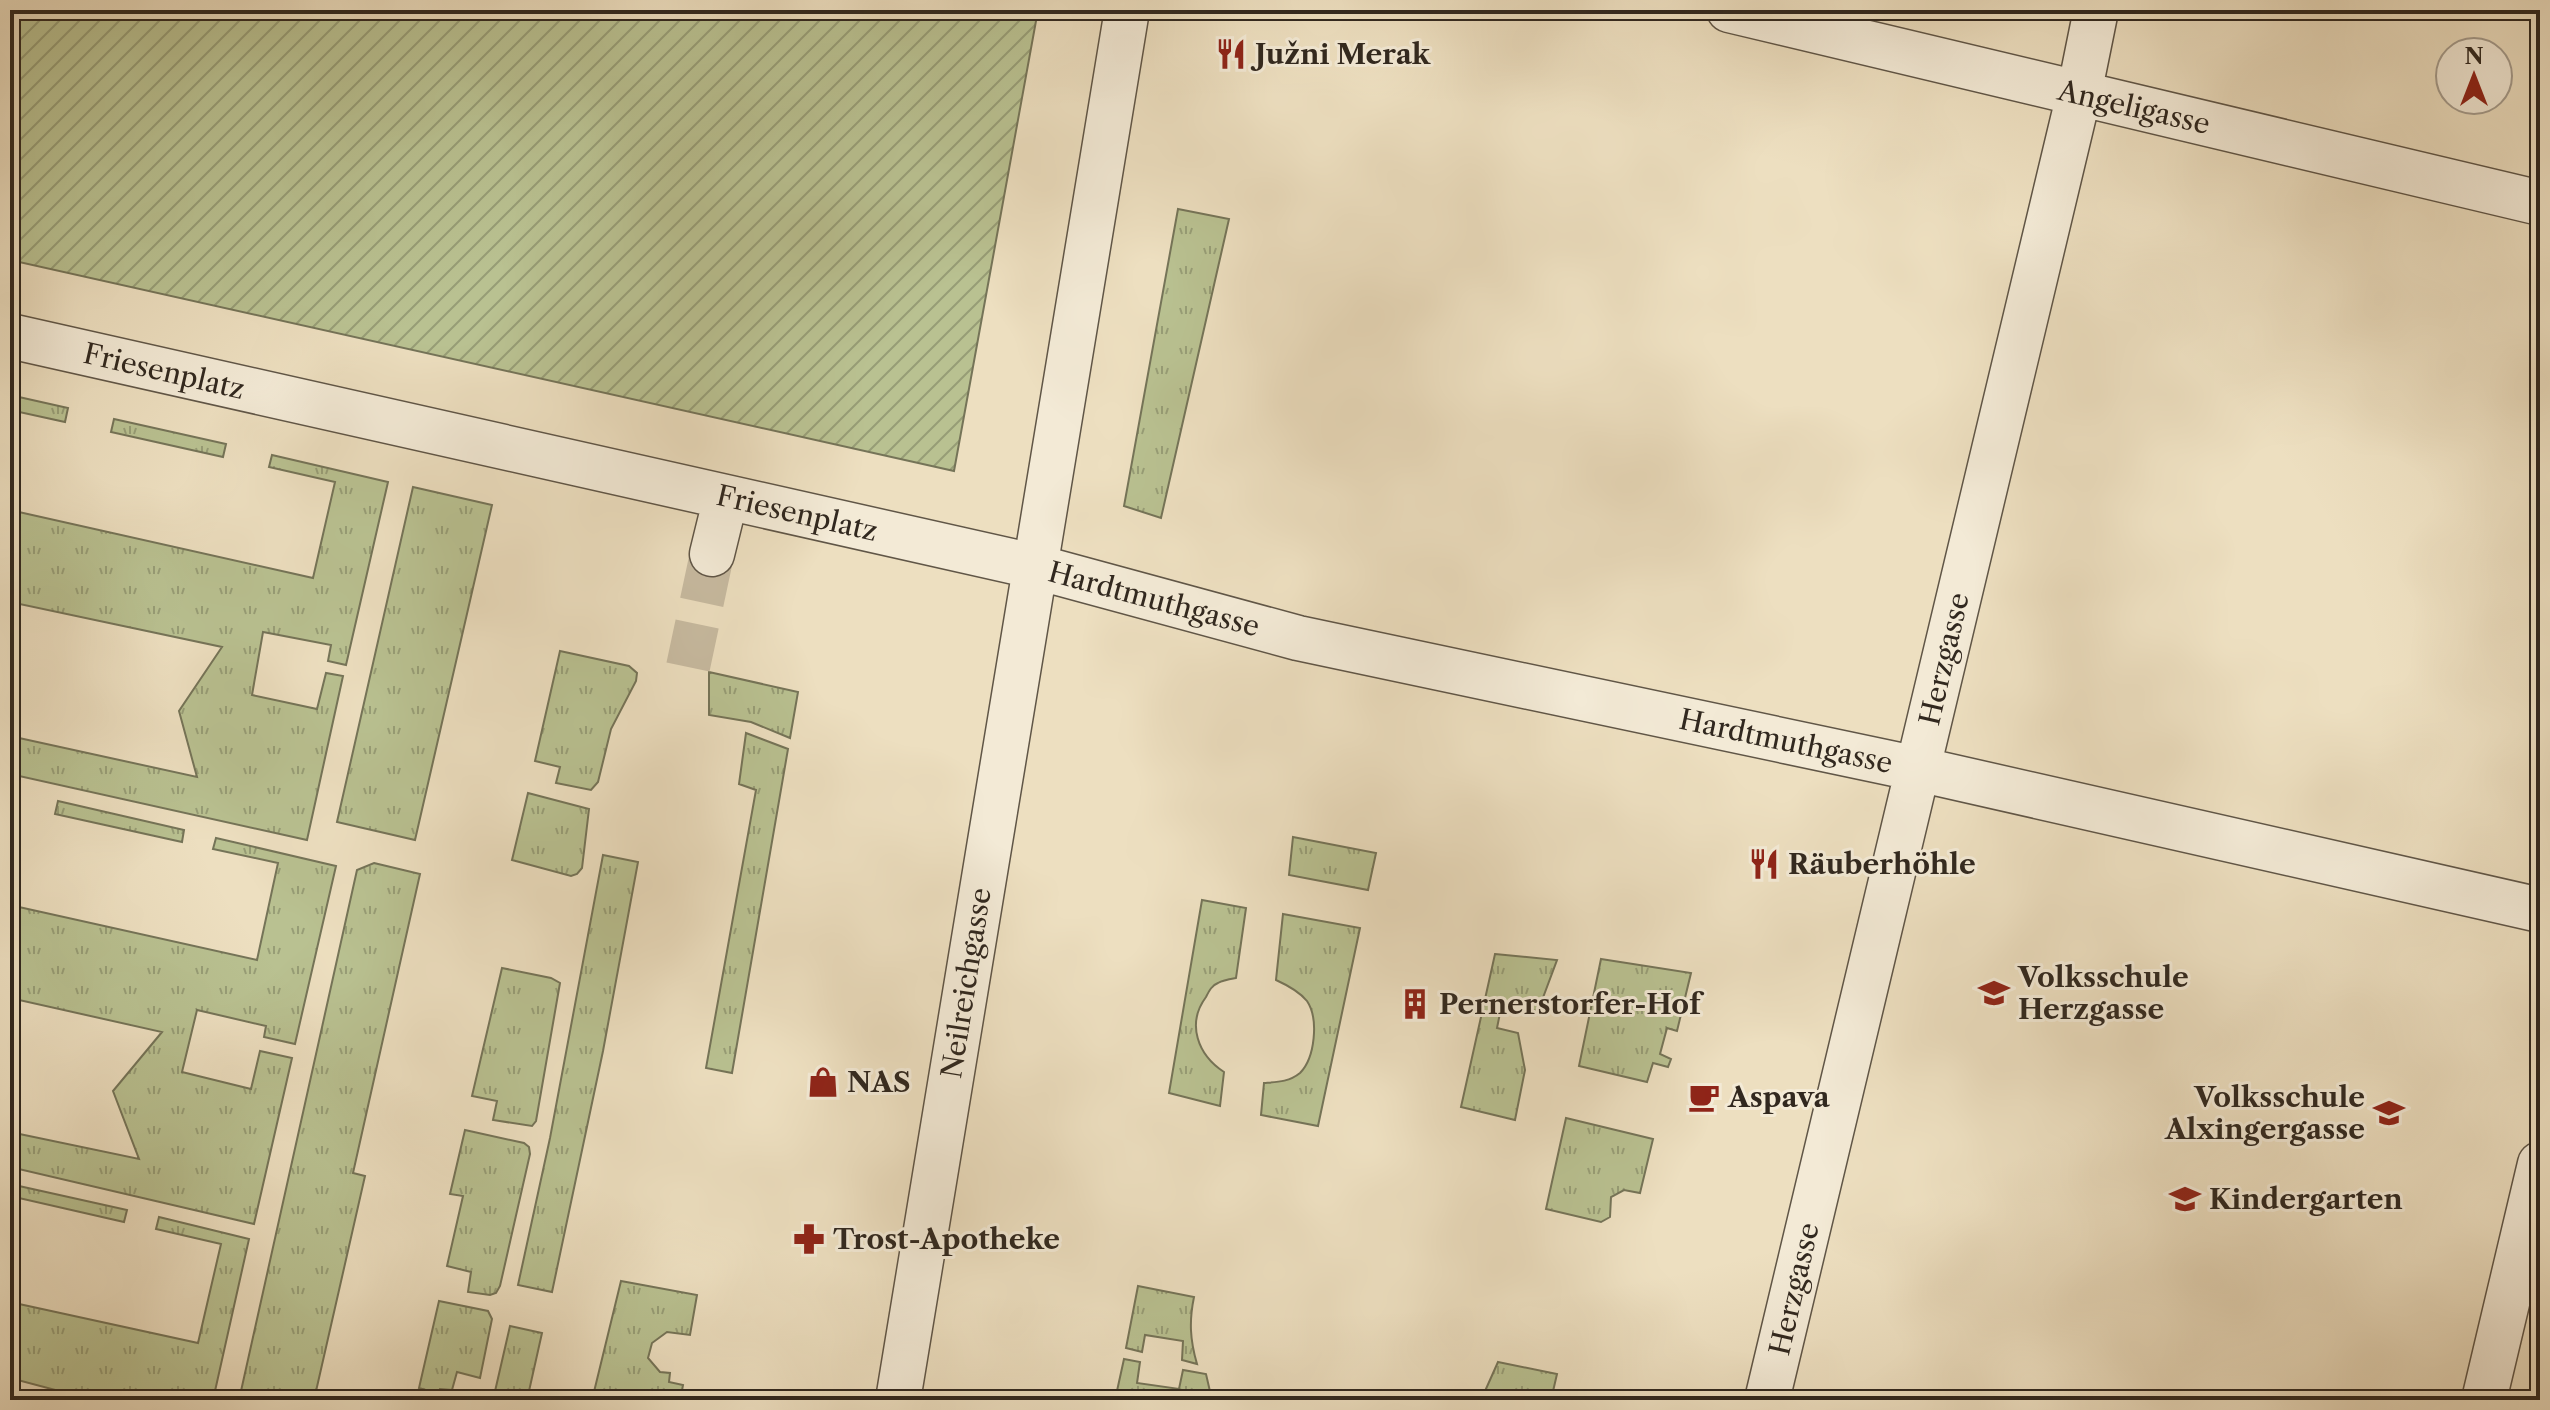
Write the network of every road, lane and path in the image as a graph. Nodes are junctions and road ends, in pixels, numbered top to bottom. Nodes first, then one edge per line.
1 (1127, 10) edge
2 (1729, 10) edge
3 (2096, 10) edge
4 (2079, 94) junction
5 (2540, 203) edge
6 (10, 336) edge
7 (726, 497) junction
8 (712, 554) tunnel mouth
9 (1033, 566) junction
10 (1918, 769) junction
11 (2540, 910) edge
12 (2540, 1164) edge
13 (898, 1400) edge
14 (1767, 1400) edge
15 (2484, 1400) edge

1 - 9 street
2 - 4 street, Angeligasse
3 - 4 street, Herzgasse
4 - 5 street, Angeligasse
4 - 10 street, Herzgasse
6 - 7 street, Friesenplatz
7 - 8 street
7 - 9 street, Friesenplatz
9 - 10 street, Hardtmuthgasse
9 - 13 street, Neilreichgasse
10 - 11 street, Hardtmuthgasse
10 - 14 street, Herzgasse
12 - 15 street

